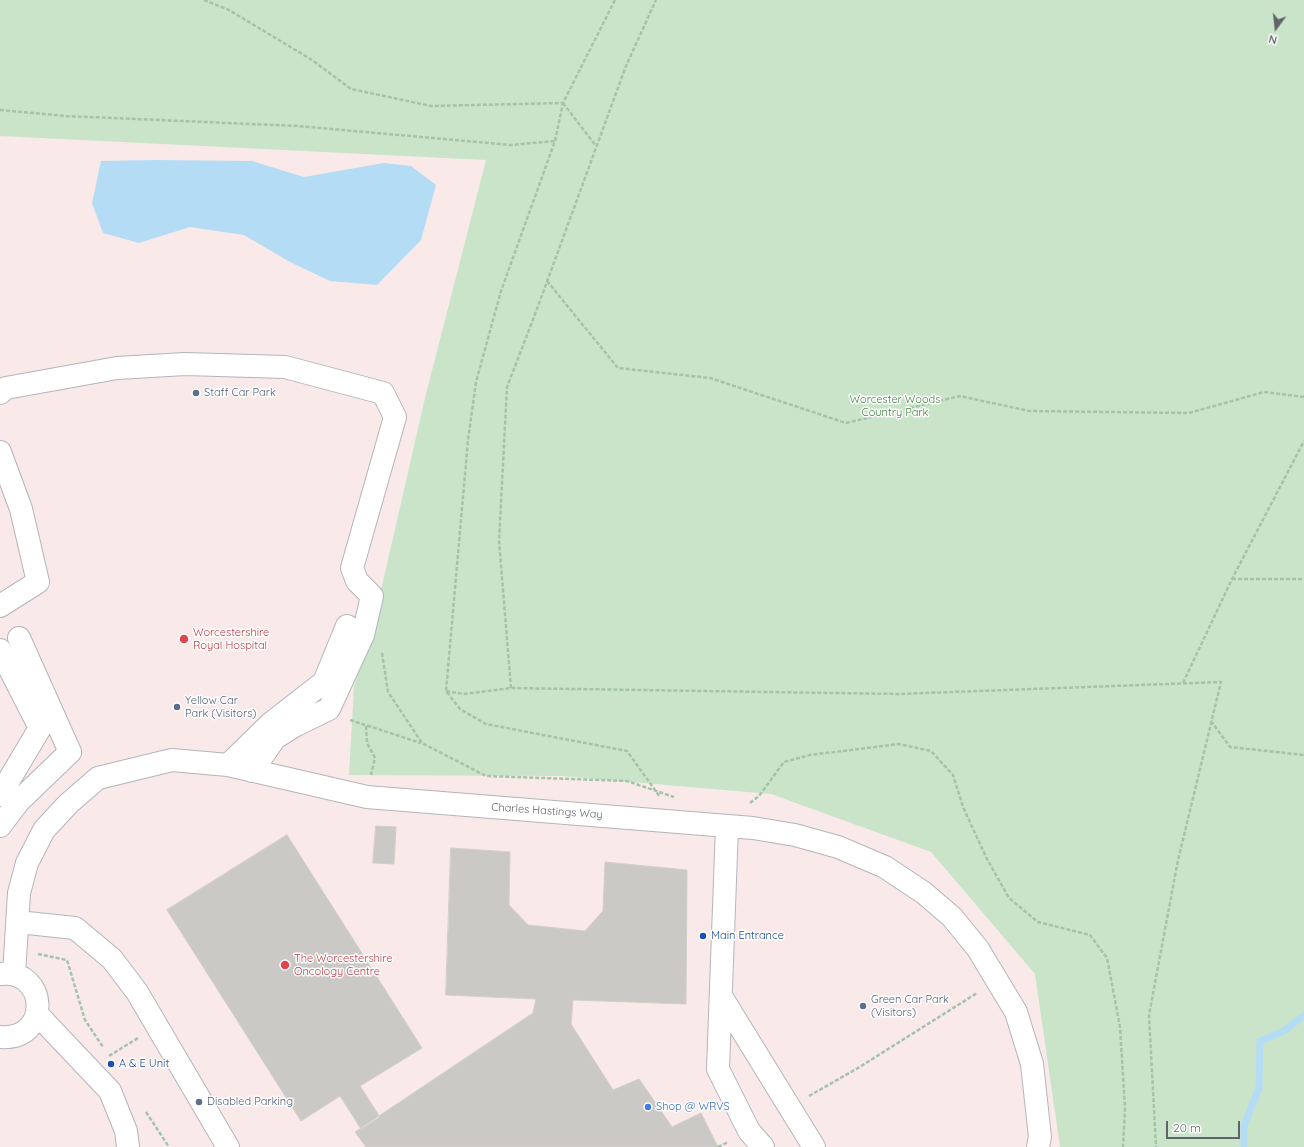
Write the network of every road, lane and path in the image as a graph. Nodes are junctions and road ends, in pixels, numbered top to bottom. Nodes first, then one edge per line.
1 (204, 0) edge
2 (615, 0) edge
3 (656, 0) edge
4 (563, 103) junction
5 (0, 110) edge
6 (555, 141) junction
7 (596, 146) junction
8 (547, 281) junction
9 (0, 393) edge
10 (1304, 397) edge
11 (1304, 441) edge
12 (0, 452) edge
13 (1232, 579) junction
14 (1304, 579) edge
15 (0, 606) edge
16 (354, 633) junction
17 (19, 638) dead end
18 (0, 650) edge
19 (1183, 683) junction
20 (511, 688) junction
21 (446, 691) junction
22 (329, 709) junction
23 (1211, 721) junction
24 (366, 726) junction
25 (422, 743) junction
26 (1304, 754) edge
27 (228, 764) junction
28 (252, 771) junction
29 (655, 789) junction
30 (0, 795) edge
31 (367, 797) junction
32 (676, 797) dead end
33 (746, 806) dead end
34 (0, 826) edge
35 (727, 826) junction
36 (18, 922) junction
37 (15, 949) junction
38 (7, 974) edge
39 (998, 979) junction
40 (722, 996) junction
41 (37, 1014) junction
42 (157, 1026) junction
43 (0, 1037) edge
44 (109, 1056) junction
45 (113, 1062) dead end
46 (789, 1107) junction
47 (145, 1111) dead end
48 (756, 1139) edge
49 (718, 1146) edge
50 (128, 1147) edge
51 (169, 1147) edge
52 (228, 1147) edge
53 (814, 1147) edge
54 (1038, 1147) edge
55 (1123, 1147) edge
56 (1156, 1147) edge

1 - 4 path
2 - 4 path
3 - 7 path
4 - 6 path
4 - 7 path
5 - 6 path
6 - 21 path
7 - 8 path
8 - 10 path
8 - 20 path
9 - 16 street
11 - 13 path
12 - 15 street
13 - 14 path
13 - 19 path
16 - 22 street
16 - 25 path
16 - 27 street
17 - 34 street
18 - 30 street
19 - 20 path
19 - 23 path
20 - 21 path
21 - 29 path
22 - 24 path
22 - 28 street
23 - 26 path
23 - 56 path
24 - 25 path
24 - 31 path
25 - 29 path
27 - 28 street, Charles Hastings Way
27 - 36 street, Charles Hastings Way
28 - 31 street, Charles Hastings Way
29 - 32 path
31 - 35 street, Charles Hastings Way
33 - 55 path
35 - 39 street, Charles Hastings Way
35 - 40 street
36 - 37 street, Charles Hastings Way
36 - 42 street
37 - 38 street, Charles Hastings Way
37 - 44 path
38 - 41 street
39 - 46 path
39 - 54 street, Charles Hastings Way
40 - 46 street
40 - 48 street
41 - 43 street
41 - 50 street
42 - 44 path
42 - 52 street
44 - 45 path
46 - 53 street
47 - 51 path
48 - 49 path

